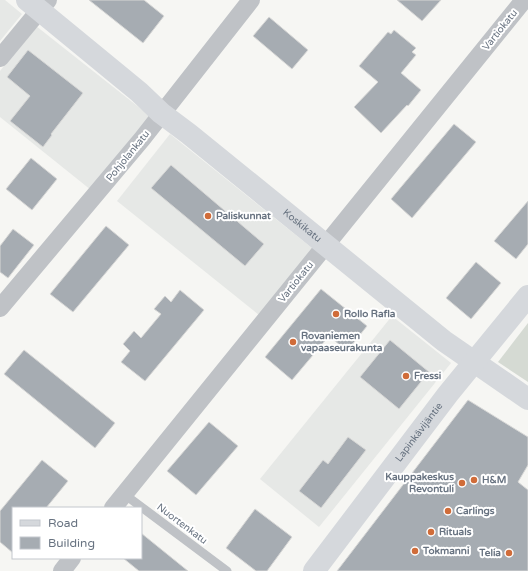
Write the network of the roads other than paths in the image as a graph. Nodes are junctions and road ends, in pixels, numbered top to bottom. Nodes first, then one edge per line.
1 (251, 0) edge
2 (524, 0) edge
3 (38, 3) edge
4 (0, 58) edge
5 (162, 113) junction
6 (326, 245) junction
7 (528, 296) edge
8 (0, 308) edge
9 (474, 362) junction
10 (528, 399) edge
11 (118, 501) edge
12 (127, 507) edge
13 (142, 516) edge
14 (71, 559) edge
15 (62, 571) edge
16 (227, 571) edge
17 (314, 571) edge

1 - 5 street, Pohjolankatu
2 - 6 street, Vartiokatu
3 - 4 street
3 - 5 main road, Koskikatu
5 - 6 main road, Koskikatu
5 - 8 street, Pohjolankatu
6 - 9 main road, Koskikatu
6 - 11 street, Vartiokatu
7 - 9 main road, Lapinkävijäntie
9 - 10 main road, Koskikatu
9 - 17 main road, Lapinkävijäntie
11 - 12 lane, Nuortenkatu
13 - 16 lane, Nuortenkatu
14 - 15 street

